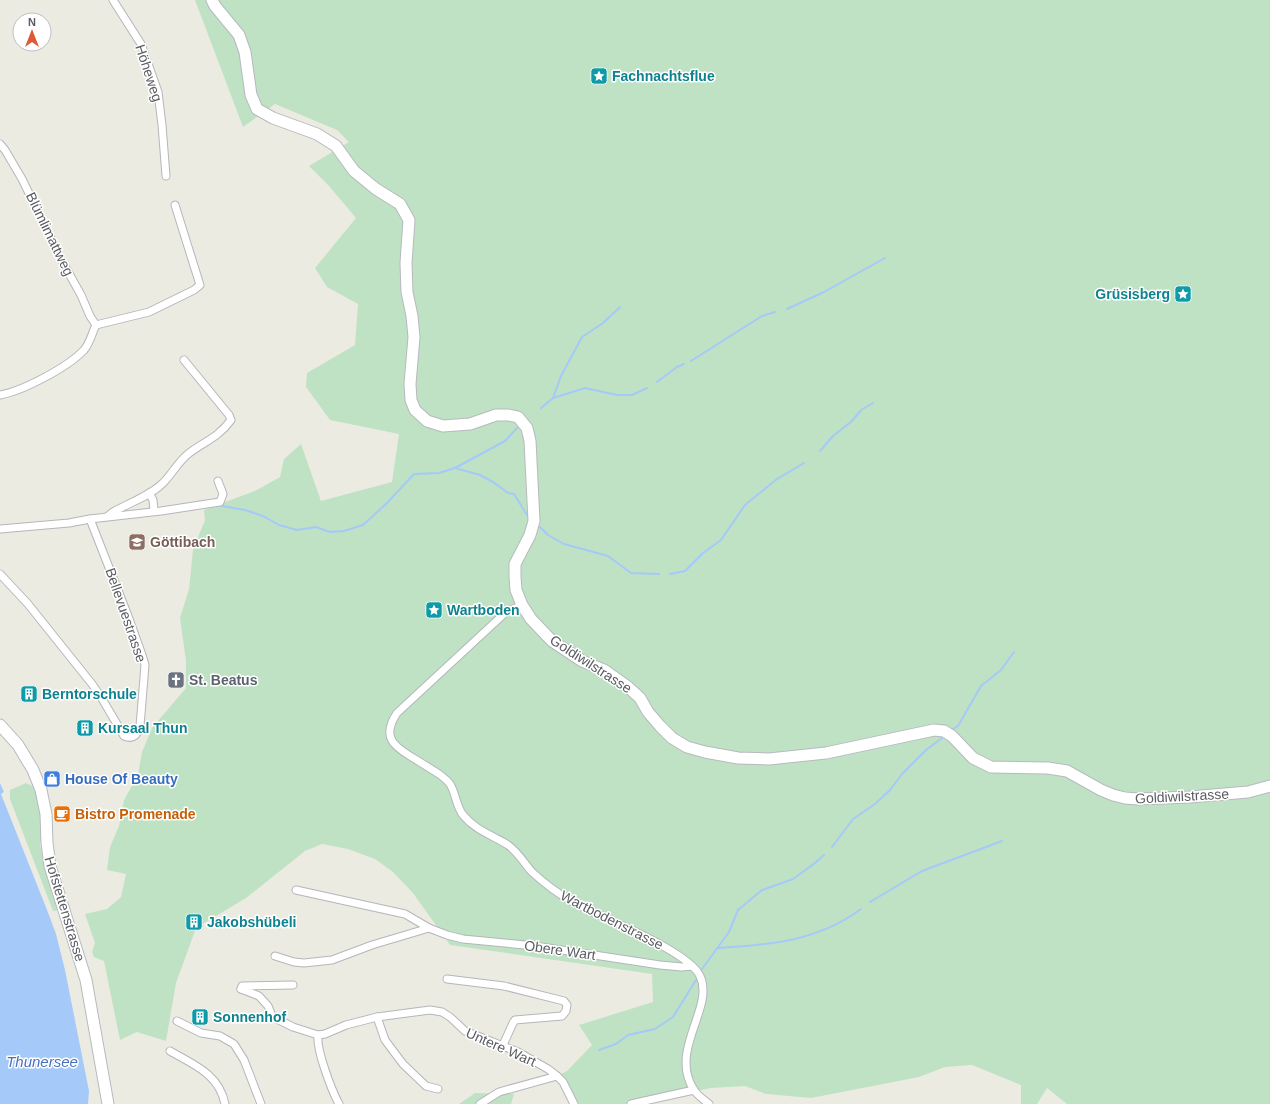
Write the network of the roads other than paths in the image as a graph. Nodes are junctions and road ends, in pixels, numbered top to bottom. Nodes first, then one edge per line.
1 (113, 0) edge
2 (212, 0) edge
3 (2, 149) edge
4 (166, 176) dead end
5 (176, 205) dead end
6 (96, 325) junction
7 (184, 360) dead end
8 (0, 395) edge
9 (218, 481) dead end
10 (149, 493) junction
11 (154, 511) junction
12 (108, 517) junction
13 (90, 519) junction
14 (0, 524) edge
15 (0, 529) edge
16 (0, 574) edge
17 (522, 605) junction
18 (0, 725) edge
19 (1270, 786) edge
20 (296, 890) dead end
21 (429, 928) junction
22 (275, 956) dead end
23 (692, 966) junction
24 (447, 979) dead end
25 (293, 985) dead end
26 (377, 1017) junction
27 (178, 1021) dead end
28 (318, 1035) junction
29 (503, 1045) junction
30 (170, 1051) dead end
31 (557, 1076) junction
32 (438, 1090) dead end
33 (694, 1090) junction
34 (108, 1104) edge
35 (225, 1104) edge
36 (261, 1104) edge
37 (339, 1104) edge
38 (480, 1104) edge
39 (574, 1104) edge
40 (631, 1104) edge
41 (709, 1104) edge

1 - 4 street, Höheweg
2 - 17 street, Goldiwilstrasse
3 - 6 street, Blümlimattweg
5 - 6 street
6 - 8 street
7 - 10 street
9 - 11 street
10 - 11 street
10 - 12 street
11 - 12 street
12 - 13 street
13 - 14 street
13 - 15 street
13 - 16 street, Bellevuestrasse
17 - 19 street, Goldiwilstrasse
17 - 23 street, Wartbodenstrasse
18 - 34 street, Hofstettenstrasse
20 - 21 street, Obere Wart
21 - 22 street
21 - 23 street, Obere Wart
23 - 33 street, Wartbodenstrasse
24 - 29 street
25 - 28 street
26 - 28 street, Untere Wart
26 - 29 street, Untere Wart
26 - 32 street
27 - 36 street
28 - 37 street
29 - 31 street, Untere Wart
30 - 35 street
31 - 38 street, Untere Wart
31 - 39 street, Untere Wart
33 - 40 street
33 - 41 street, Wartbodenstrasse

